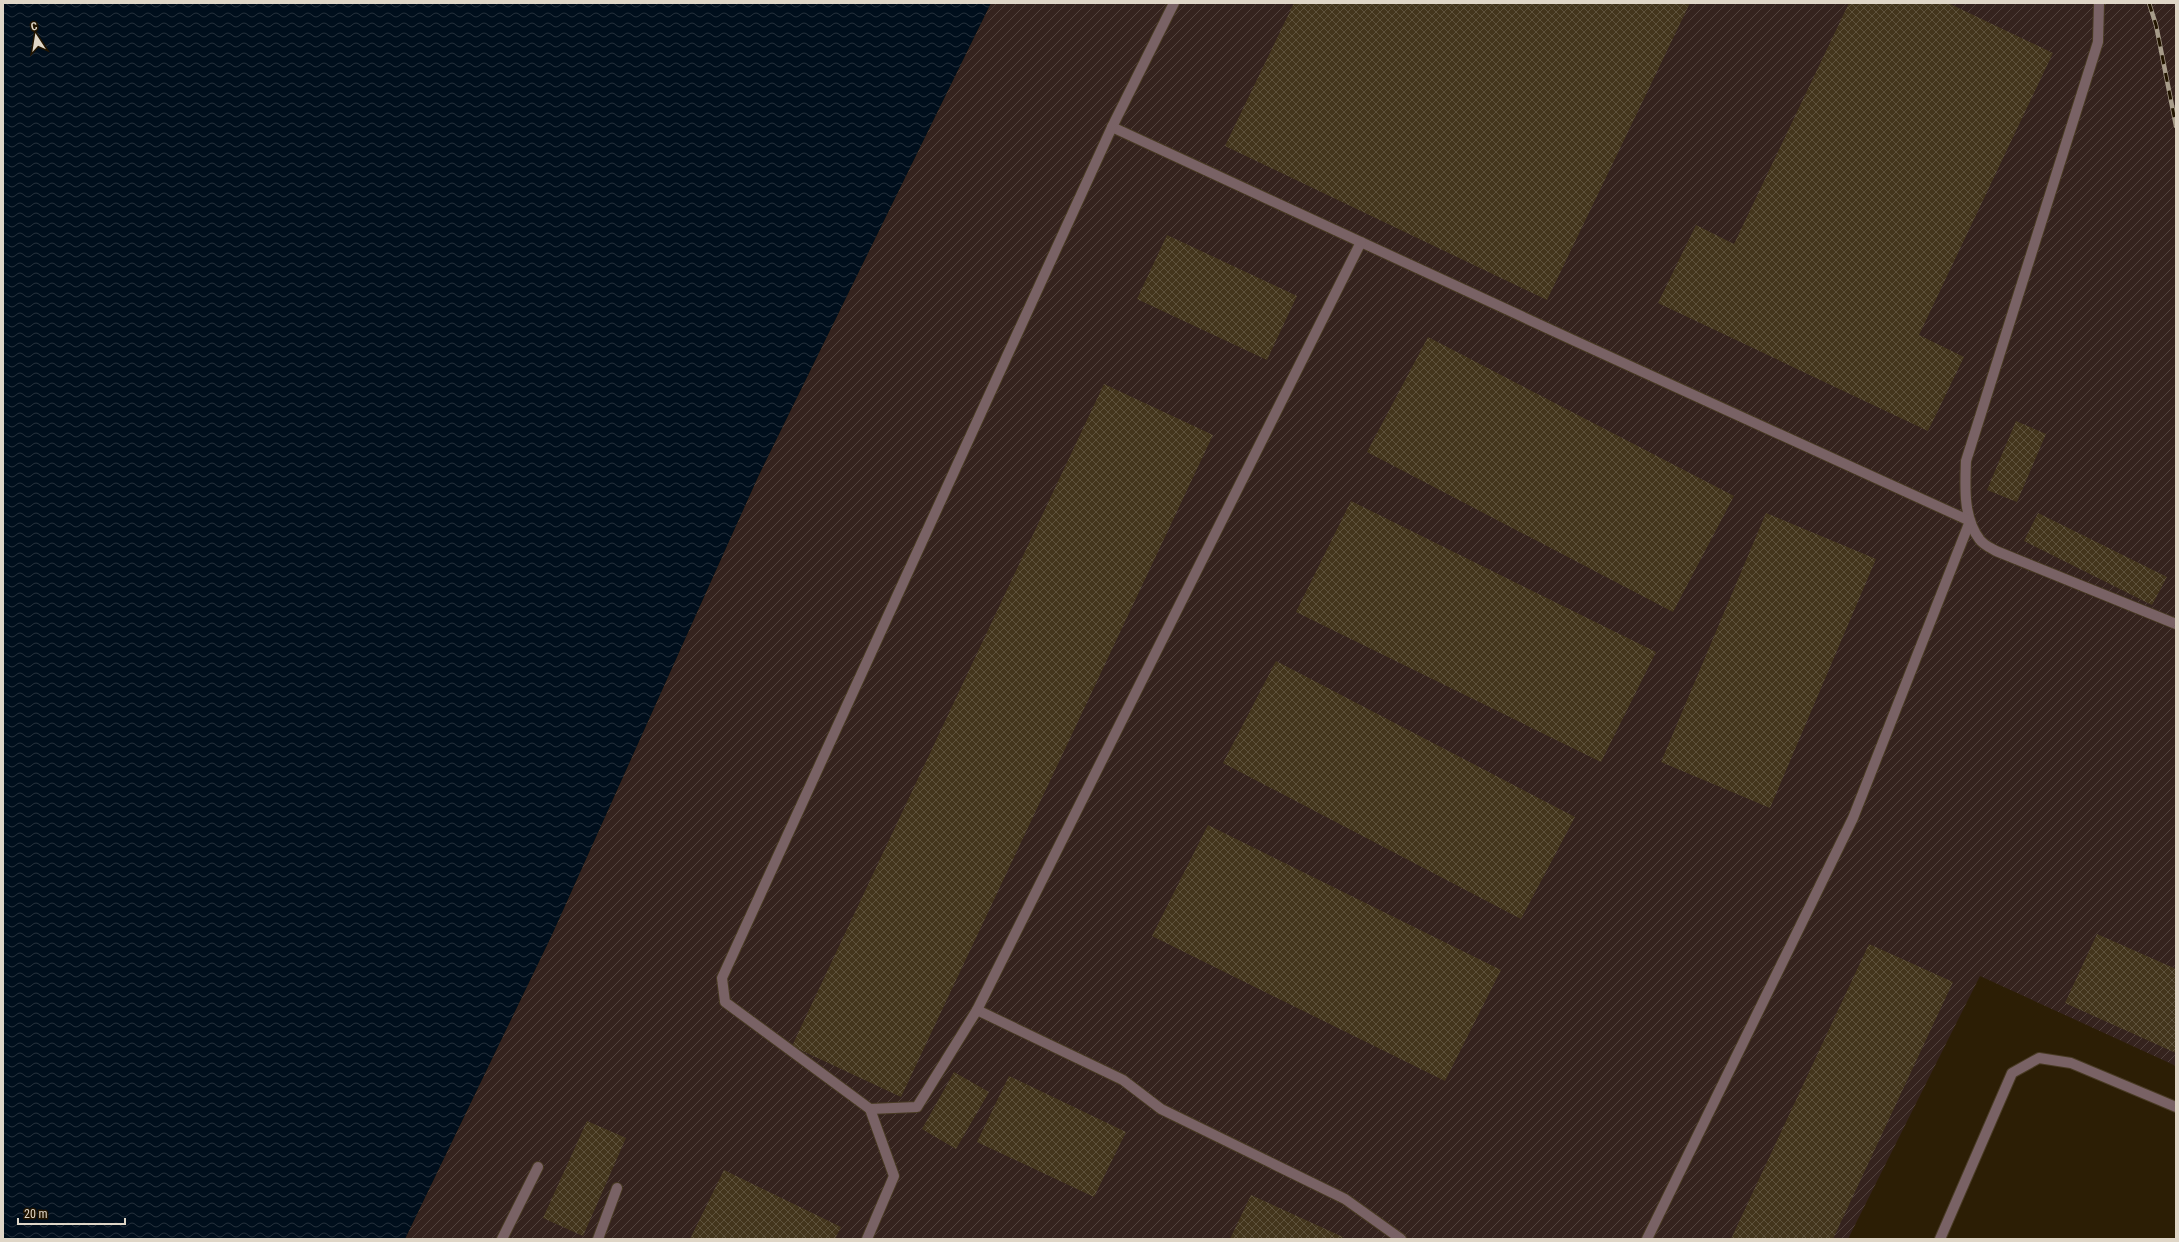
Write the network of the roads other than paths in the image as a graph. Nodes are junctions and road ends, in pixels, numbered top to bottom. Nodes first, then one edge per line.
1 (1174, 3) edge
2 (2099, 3) edge
3 (1112, 127) junction
4 (1361, 242) junction
5 (1970, 520) junction
6 (2176, 624) edge
7 (977, 1010) junction
8 (2176, 1107) edge
9 (870, 1109) junction
10 (538, 1167) dead end
11 (617, 1188) dead end
12 (502, 1239) edge
13 (598, 1239) edge
14 (867, 1239) edge
15 (1401, 1239) edge
16 (1647, 1239) edge
17 (1940, 1239) edge

1 - 3 street
2 - 5 street
3 - 4 street
3 - 9 street
4 - 5 street
4 - 7 street
5 - 6 street
5 - 16 street
7 - 9 street
7 - 15 street
8 - 17 street
9 - 14 street
10 - 12 street
11 - 13 street

